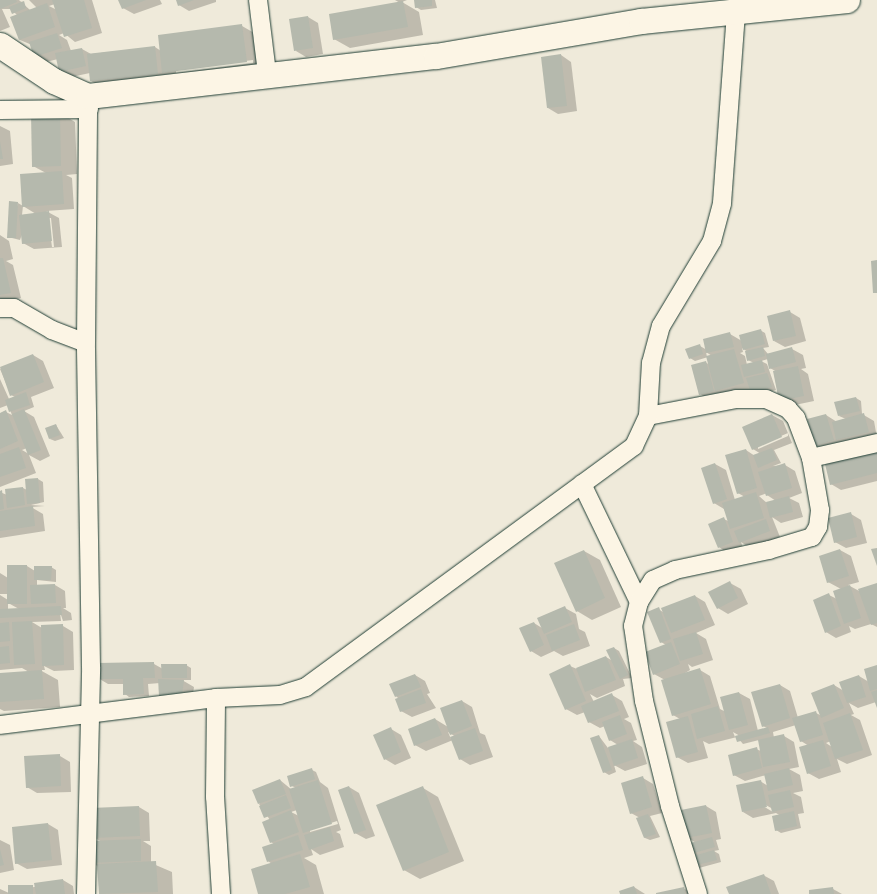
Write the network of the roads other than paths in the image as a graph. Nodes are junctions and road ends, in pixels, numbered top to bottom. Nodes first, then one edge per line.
1 (258, 0) edge
2 (847, 0) edge
3 (736, 12) junction
4 (0, 45) edge
5 (267, 73) junction
6 (88, 102) junction
7 (0, 110) edge
8 (0, 308) edge
9 (86, 343) junction
10 (648, 416) junction
11 (877, 443) edge
12 (811, 458) junction
13 (582, 484) junction
14 (640, 602) junction
15 (216, 698) junction
16 (88, 712) junction
17 (0, 725) edge
18 (86, 894) edge
19 (221, 894) edge
20 (698, 894) edge

1 - 5 street
2 - 3 street
3 - 5 street
3 - 10 street
4 - 6 street
5 - 6 street
6 - 7 street
6 - 9 street
8 - 9 street
9 - 16 street
10 - 12 street
10 - 13 street
11 - 12 street
12 - 14 street
13 - 14 street
13 - 15 street
14 - 20 street
15 - 16 street
15 - 19 street
16 - 17 street
16 - 18 street

